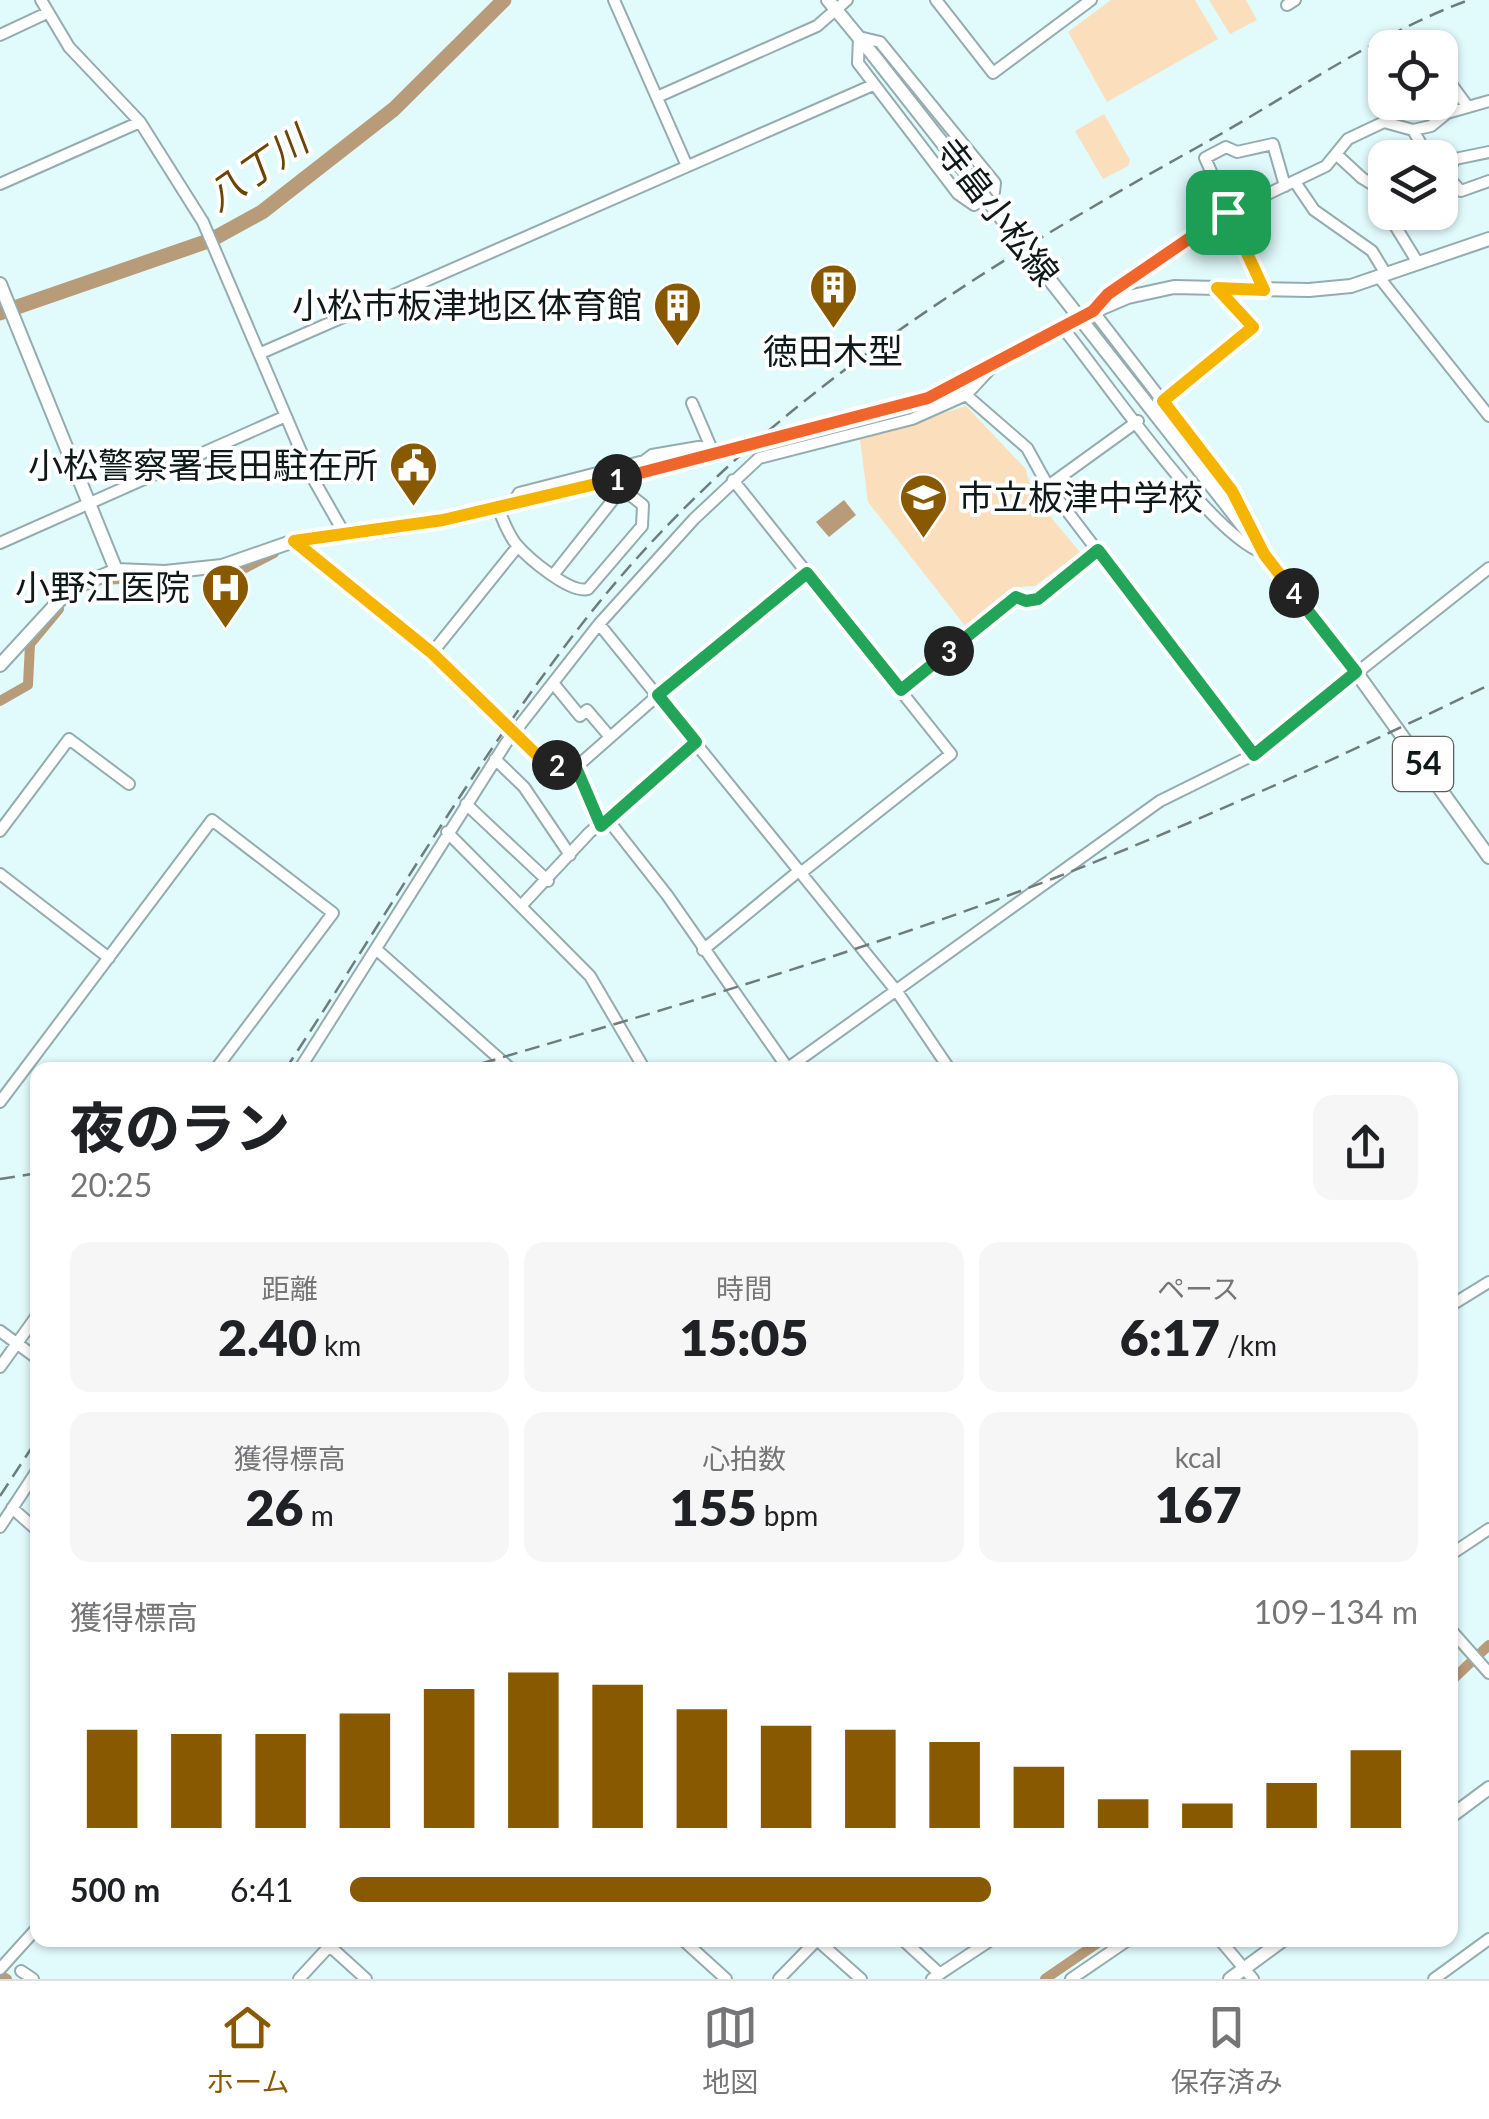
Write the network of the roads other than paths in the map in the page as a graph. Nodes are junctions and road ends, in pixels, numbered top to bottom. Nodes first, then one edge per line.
1 (41, 0) edge
2 (614, 0) edge
3 (936, 0) edge
4 (1083, 2) edge
5 (837, 3) edge
6 (48, 13) junction
7 (0, 35) edge
8 (859, 38) junction
9 (873, 85) junction
10 (1458, 94) edge
11 (657, 97) junction
12 (1488, 103) edge
13 (1468, 108) junction
14 (140, 122) junction
15 (1413, 130) junction
16 (1419, 140) edge
17 (1489, 152) edge
18 (1336, 154) junction
19 (1458, 158) edge
20 (687, 166) junction
21 (1368, 179) edge
22 (1489, 181) edge
23 (0, 184) edge
24 (1290, 184) junction
25 (1458, 187) edge
26 (1228, 212) junction
27 (1398, 230) edge
28 (1489, 239) edge
29 (1418, 263) junction
30 (1382, 275) junction
31 (1217, 288) junction
32 (2, 289) edge
33 (1264, 290) junction
34 (1093, 311) junction
35 (1064, 328) junction
36 (261, 353) junction
37 (991, 368) junction
38 (966, 394) junction
39 (1163, 401) junction
40 (692, 402) dead end
41 (286, 416) junction
42 (1489, 416) edge
43 (1138, 422) junction
44 (733, 480) junction
45 (1048, 486) junction
46 (90, 504) junction
47 (512, 505) junction
48 (498, 508) junction
49 (344, 533) junction
50 (294, 541) junction
51 (0, 542) edge
52 (518, 546) junction
53 (1098, 550) junction
54 (1264, 554) junction
55 (1489, 568) edge
56 (116, 570) junction
57 (807, 573) junction
58 (554, 574) junction
59 (599, 624) junction
60 (432, 653) junction
61 (0, 664) edge
62 (1356, 672) junction
63 (553, 683) junction
64 (901, 690) junction
65 (658, 695) junction
66 (514, 733) junction
67 (610, 737) junction
68 (696, 742) junction
69 (1254, 755) junction
70 (495, 759) junction
71 (575, 765) junction
72 (129, 784) dead end
73 (466, 804) junction
74 (601, 826) junction
75 (0, 830) edge
76 (448, 832) junction
77 (570, 855) junction
78 (1489, 857) edge
79 (801, 871) junction
80 (0, 874) edge
81 (548, 880) junction
82 (521, 906) junction
83 (377, 950) junction
84 (702, 950) junction
85 (109, 958) junction
86 (898, 994) junction
87 (30, 1062) edge
88 (30, 1062) edge
89 (221, 1062) edge
90 (304, 1062) edge
91 (503, 1062) edge
92 (640, 1062) edge
93 (784, 1062) edge
94 (799, 1062) edge
95 (945, 1062) edge
96 (0, 1102) edge
97 (1489, 1282) edge
98 (1458, 1301) edge
99 (30, 1325) edge
100 (0, 1331) edge
101 (17, 1344) junction
102 (30, 1353) edge
103 (0, 1367) edge
104 (30, 1481) edge
105 (12, 1508) junction
106 (30, 1524) edge
107 (0, 1527) edge
108 (1489, 1528) edge
109 (1458, 1549) edge
110 (1458, 1638) edge
111 (1489, 1673) edge
112 (1489, 1788) edge
113 (1458, 1810) edge
114 (30, 1935) edge
115 (1489, 1939) edge
116 (325, 1947) edge
117 (334, 1947) edge
118 (690, 1947) edge
119 (810, 1947) edge
120 (825, 1947) edge
121 (909, 1947) edge
122 (979, 1947) edge
123 (1118, 1947) edge
124 (1226, 1947) edge
125 (1276, 1947) edge
126 (0, 1969) edge
127 (21, 1971) dead end
128 (1249, 1974) edge
129 (936, 1976) edge
130 (32, 1979) edge
131 (300, 1979) edge
132 (366, 1979) edge
133 (726, 1979) edge
134 (779, 1979) edge
135 (861, 1979) edge
136 (1071, 1979) edge
137 (1230, 1979) edge
138 (1434, 1979) edge

1 - 6 street
2 - 11 street
3 - 4 street
5 - 8 main road, 寺畠小松線 / 54
5 - 11 street
6 - 7 street
6 - 14 street
8 - 9 street
8 - 9 street
8 - 54 main road, 寺畠小松線 / 54, bridge
9 - 20 street
10 - 13 street
11 - 20 street
12 - 13 street
13 - 15 street
14 - 23 street
14 - 36 street
15 - 16 street
15 - 18 street
17 - 19 street
18 - 21 street
18 - 24 street
20 - 36 street
22 - 25 street
24 - 26 street
24 - 26 street
24 - 30 street
26 - 33 street
26 - 34 street
27 - 29 street
28 - 29 main road
29 - 30 main road
30 - 33 main road
30 - 42 street
31 - 33 main road
31 - 34 main road
31 - 39 street
32 - 46 main road
34 - 35 main road
34 - 39 street
35 - 37 main road
35 - 43 street
36 - 41 street
37 - 38 street
37 - 47 main road
38 - 44 street
38 - 45 street
39 - 54 street
40 - 47 street
41 - 46 street
41 - 49 street
43 - 45 street
43 - 54 street
44 - 57 street
44 - 59 street
45 - 53 street
46 - 51 street
46 - 56 main road
47 - 48 main road
48 - 49 main road
48 - 52 street
49 - 50 main road
50 - 56 main road
50 - 60 street
52 - 58 street
52 - 60 street
53 - 64 street
53 - 69 street
54 - 62 main road, 寺畠小松線 / 54
55 - 62 street
56 - 61 main road
57 - 64 street
57 - 65 street
58 - 58 street
59 - 63 street
59 - 65 street
60 - 66 street
62 - 69 street
62 - 78 main road, 寺畠小松線 / 54
63 - 66 street
63 - 67 street
64 - 79 street
65 - 67 street
65 - 68 street
66 - 70 street
66 - 71 street
67 - 71 street
68 - 74 street
68 - 79 street
69 - 86 street
70 - 73 street
70 - 77 street
71 - 74 street
72 - 75 street
73 - 76 street
73 - 81 street
74 - 77 street
74 - 84 street
76 - 82 street
76 - 83 street
77 - 81 street
79 - 84 street
79 - 86 street
80 - 85 street
81 - 82 street
82 - 92 street
83 - 90 street
83 - 91 street
84 - 93 street
85 - 87 street
85 - 89 street
86 - 94 street
86 - 95 street
88 - 96 street
97 - 98 street
99 - 101 street
100 - 101 street
101 - 102 street
101 - 103 street
104 - 105 street
105 - 106 street
105 - 107 street
108 - 109 street
110 - 111 street
112 - 113 main road
114 - 126 street
115 - 138 street
116 - 131 street
117 - 132 street
118 - 133 street
119 - 134 street
120 - 135 street
121 - 129 street
122 - 129 street
123 - 136 street
124 - 128 street
125 - 128 main road
127 - 130 street
128 - 137 main road

